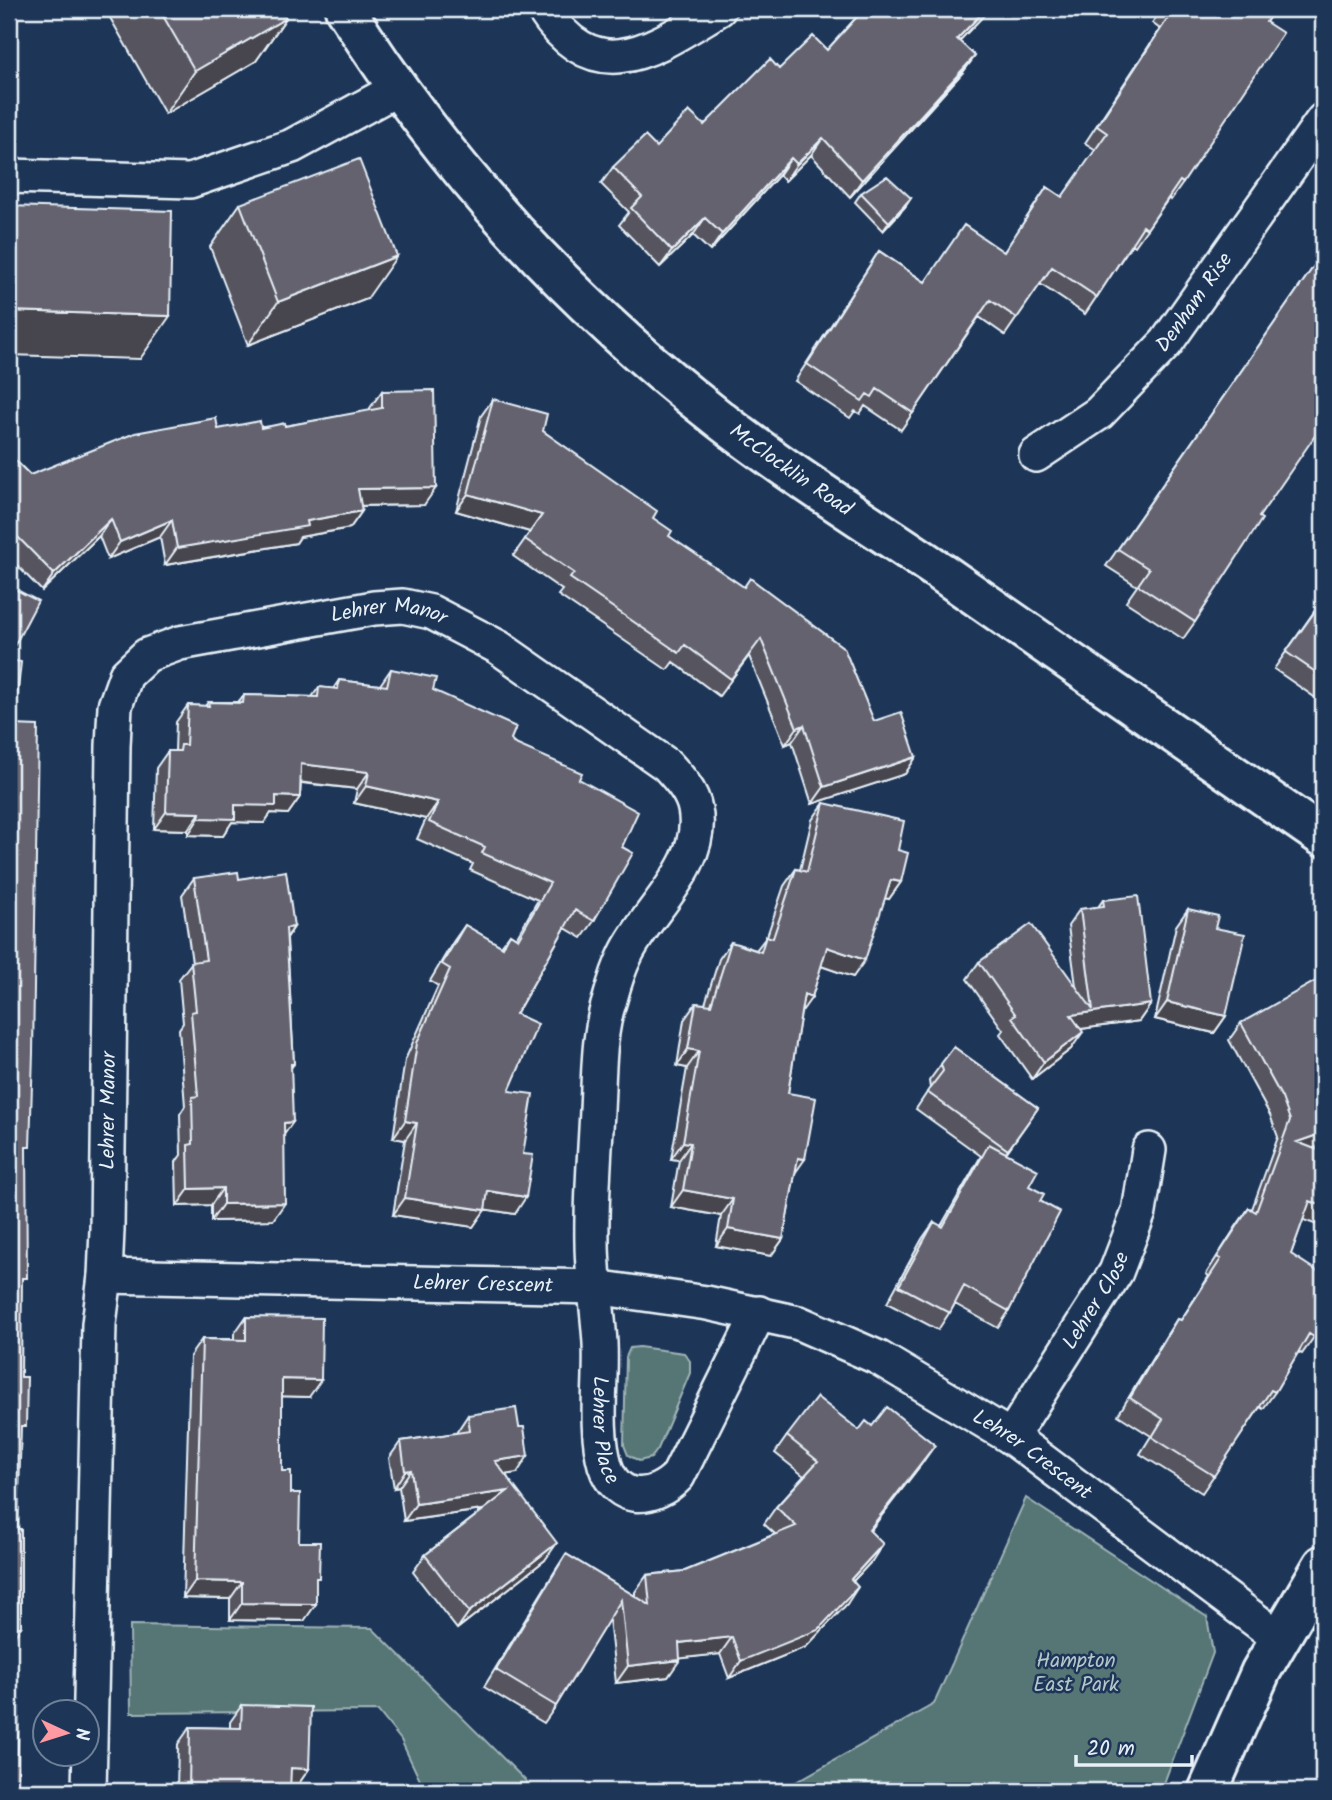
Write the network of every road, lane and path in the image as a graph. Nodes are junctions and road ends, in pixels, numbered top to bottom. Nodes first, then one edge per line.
1 (345, 9) edge
2 (543, 9) edge
3 (719, 9) edge
4 (397, 89) junction
5 (1323, 120) edge
6 (9, 176) edge
7 (1036, 455) dead end
8 (1323, 837) edge
9 (1149, 1150) dead end
10 (106, 1276) junction
11 (595, 1287) junction
12 (759, 1313) junction
13 (1011, 1437) junction
14 (1323, 1565) edge
15 (1278, 1637) junction
16 (89, 1791) edge
17 (1208, 1791) edge

1 - 4 street, McClocklin Road
2 - 3 street
4 - 6 street
4 - 8 street, McClocklin Road
5 - 7 street, Denham Rise
9 - 13 street, Lehrer Close
10 - 11 street, Lehrer Crescent
10 - 11 street, Lehrer Manor
10 - 16 street
11 - 12 street, Lehrer Crescent
11 - 12 street, Lehrer Place
12 - 13 street, Lehrer Crescent
13 - 15 street, Lehrer Crescent
14 - 15 street
15 - 17 street

